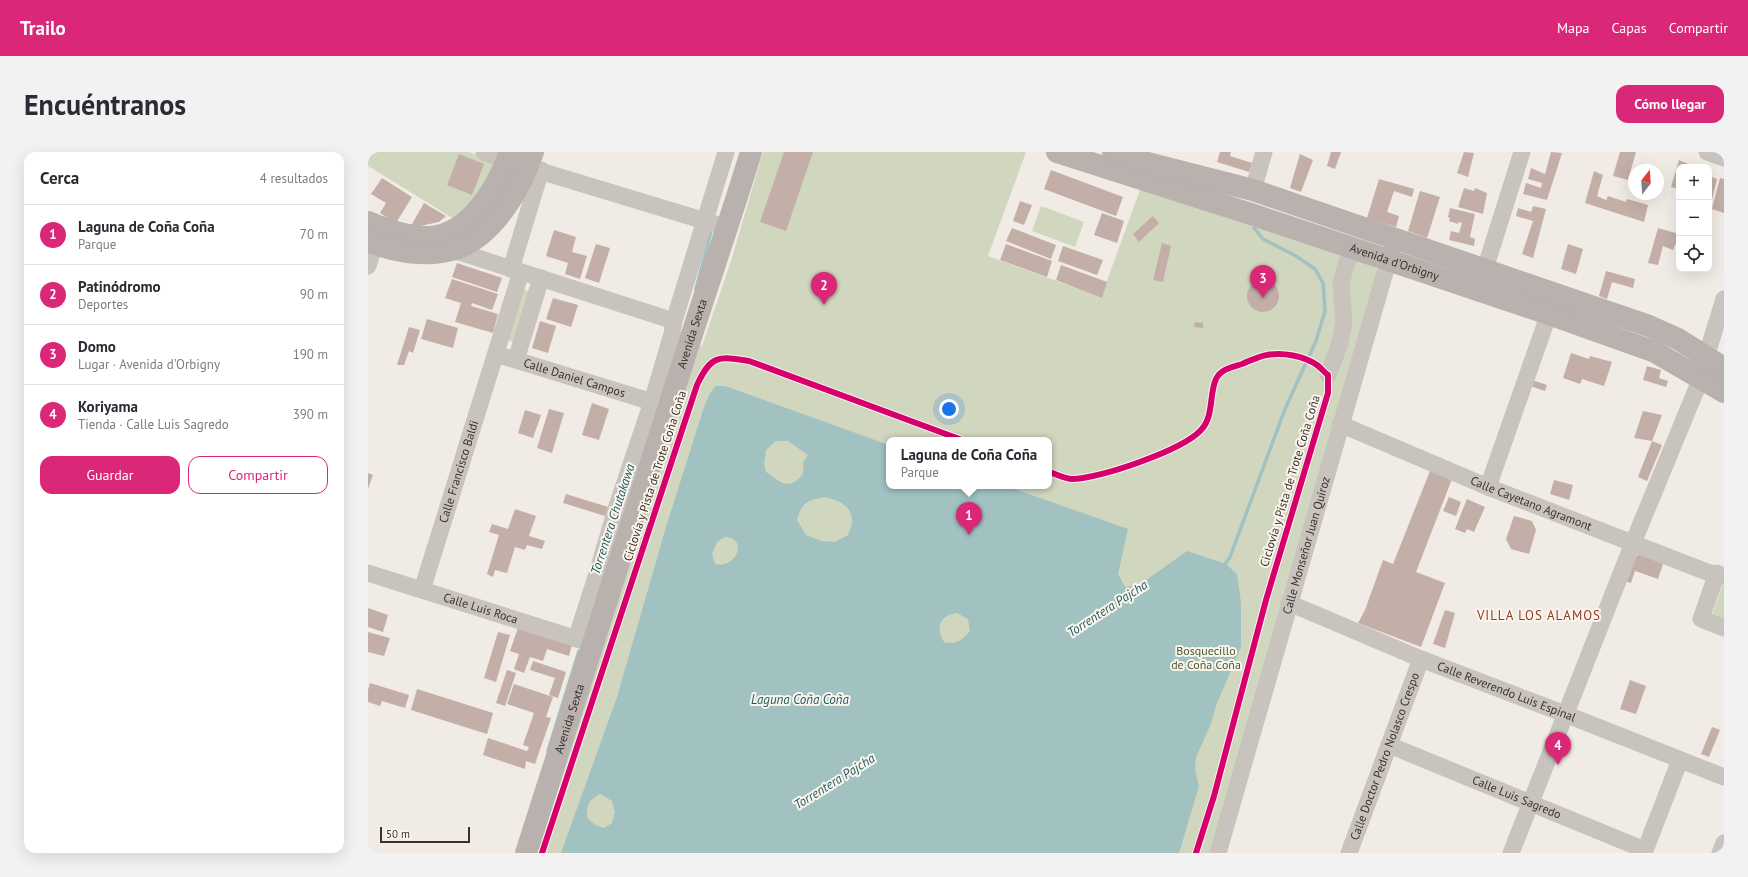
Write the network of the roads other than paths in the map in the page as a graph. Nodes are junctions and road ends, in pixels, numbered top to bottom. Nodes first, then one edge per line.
1 (484, 152) edge
2 (726, 152) edge
3 (751, 152) edge
4 (1057, 152) edge
5 (1264, 152) edge
6 (1522, 152) edge
7 (1707, 152) edge
8 (508, 156) edge
9 (1724, 158) edge
10 (1124, 159) edge
11 (534, 163) edge
12 (1253, 190) junction
13 (368, 222) edge
14 (715, 224) junction
15 (1394, 238) junction
16 (371, 243) edge
17 (1351, 248) junction
18 (453, 250) junction
19 (1387, 260) junction
20 (368, 266) edge
21 (1485, 269) junction
22 (516, 270) junction
23 (541, 278) junction
24 (1556, 293) junction
25 (1724, 298) edge
26 (1549, 314) junction
27 (674, 321) junction
28 (496, 354) junction
29 (1706, 357) junction
30 (516, 360) junction
31 (1724, 368) edge
32 (1328, 375) dead end
33 (1701, 378) junction
34 (1724, 392) edge
35 (661, 405) junction
36 (1340, 424) junction
37 (1488, 487) junction
38 (1633, 543) junction
39 (368, 573) edge
40 (1720, 575) edge
41 (422, 590) junction
42 (1289, 603) junction
43 (1724, 628) edge
44 (584, 641) junction
45 (1421, 659) junction
46 (1565, 714) junction
47 (1389, 744) junction
48 (1680, 760) junction
49 (1724, 777) edge
50 (1530, 802) junction
51 (1724, 843) edge
52 (1645, 851) edge
53 (526, 853) edge
54 (1218, 853) edge
55 (1349, 853) edge
56 (1511, 853) edge
57 (1720, 853) edge

1 - 8 street
2 - 14 street, Avenida Sexta
3 - 14 main road, Avenida Sexta
4 - 10 main road, Avenida d'Orbigny
5 - 12 street
6 - 21 street
7 - 9 street
8 - 11 street
8 - 13 main road
10 - 12 main road, Avenida d'Orbigny
10 - 17 main road, Avenida d'Orbigny
11 - 14 street
11 - 18 main road
11 - 22 street, Calle Francisco Baldi
12 - 15 main road, Avenida d'Orbigny
14 - 27 street, Avenida Sexta
14 - 35 main road, Avenida Sexta
15 - 19 street, Calle Monseñor Juan Quiroz
15 - 21 main road, Avenida d'Orbigny
16 - 18 main road
16 - 20 street
17 - 19 main road, Avenida d'Orbigny
17 - 32 street
18 - 22 street
19 - 26 main road, Avenida d'Orbigny
19 - 36 street, Calle Monseñor Juan Quiroz
21 - 24 main road, Avenida d'Orbigny
22 - 23 street
22 - 28 street, Calle Francisco Baldi
23 - 27 street
23 - 30 street
24 - 26 street
24 - 29 main road, Avenida d'Orbigny
25 - 29 street
26 - 33 main road, Avenida d'Orbigny
26 - 37 street
27 - 35 street, Avenida Sexta
28 - 30 street, Calle Daniel Campos
28 - 41 street, Calle Francisco Baldi
29 - 31 main road, Avenida d'Orbigny
29 - 33 street
30 - 35 street, Calle Daniel Campos
33 - 34 main road, Avenida d'Orbigny
33 - 38 street
35 - 44 main road, Avenida Sexta
36 - 37 street, Calle Cayetano Agramont
36 - 42 street, Calle Monseñor Juan Quiroz
37 - 38 street, Calle Cayetano Agramont
38 - 40 street, Calle Cayetano Agramont
38 - 46 street
39 - 41 street, Calle Luis Roca
40 - 43 street
41 - 44 street, Calle Luis Roca
42 - 45 street, Calle Reverendo Luis Espinal
42 - 54 street, Calle Monseñor Juan Quiroz
44 - 53 main road, Avenida Sexta
45 - 46 street, Calle Reverendo Luis Espinal
45 - 47 street, Calle Doctor Pedro Nolasco Crespo
46 - 48 street, Calle Reverendo Luis Espinal
46 - 50 street
47 - 50 street, Calle Luis Sagredo
47 - 55 street, Calle Doctor Pedro Nolasco Crespo
48 - 49 street, Calle Reverendo Luis Espinal
48 - 52 street
50 - 52 street, Calle Luis Sagredo
50 - 56 street
51 - 57 street

